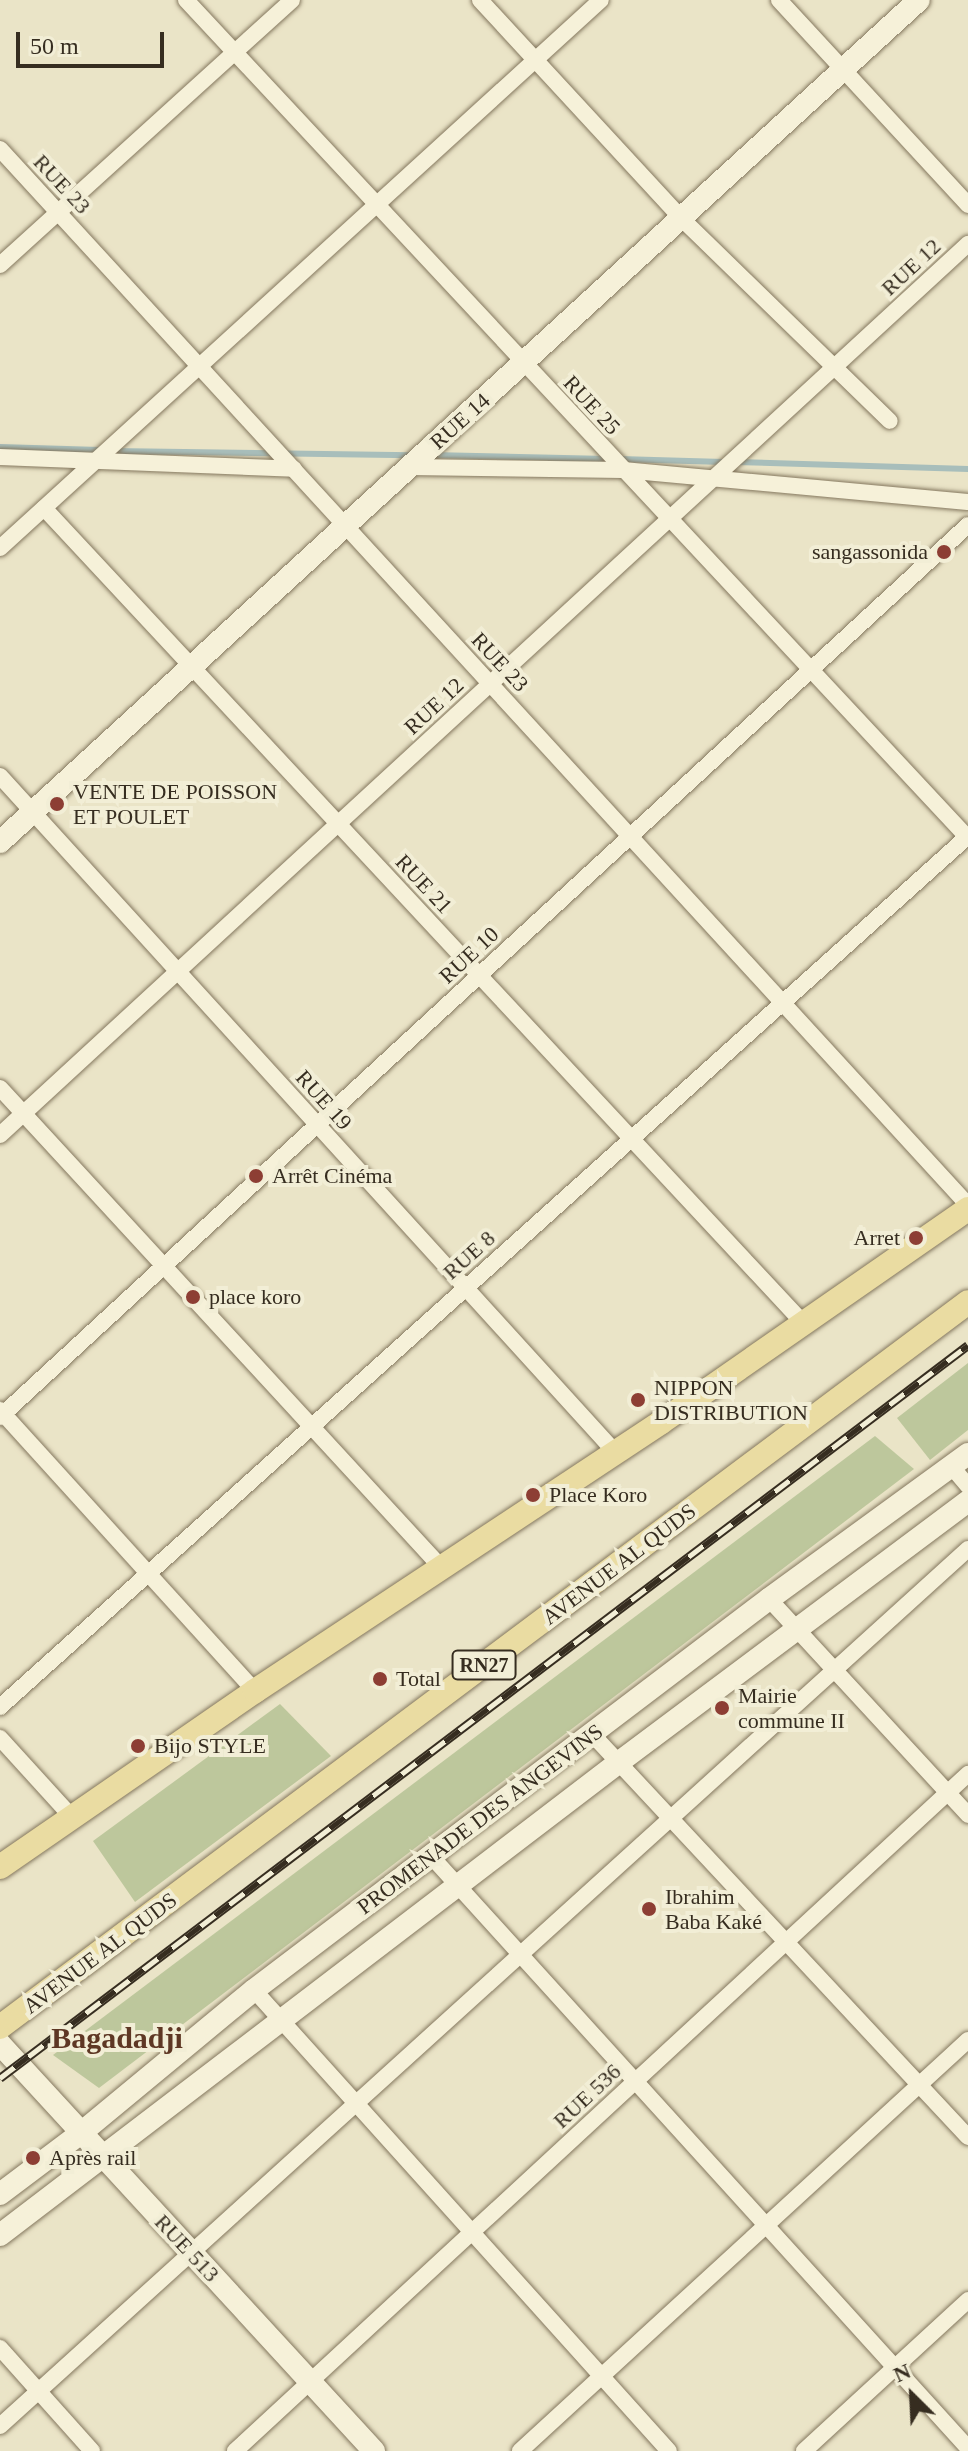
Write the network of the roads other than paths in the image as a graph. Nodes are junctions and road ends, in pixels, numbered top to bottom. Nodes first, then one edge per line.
1 (186, 0) edge
2 (292, 0) edge
3 (480, 0) edge
4 (601, 0) edge
5 (779, 0) edge
6 (919, 0) edge
7 (235, 53) junction
8 (535, 60) junction
9 (842, 70) junction
10 (0, 149) edge
11 (378, 203) junction
12 (968, 205) edge
13 (58, 213) junction
14 (681, 218) junction
15 (968, 244) edge
16 (0, 265) edge
17 (523, 364) junction
18 (199, 366) junction
19 (834, 367) junction
20 (890, 421) dead end
21 (0, 457) edge
22 (98, 458) junction
23 (409, 467) junction
24 (294, 469) junction
25 (623, 470) junction
26 (714, 477) junction
27 (968, 502) edge
28 (44, 508) junction
29 (669, 519) junction
30 (345, 526) junction
31 (967, 528) edge
32 (0, 548) edge
33 (192, 669) junction
34 (810, 670) junction
35 (490, 684) junction
36 (0, 776) edge
37 (32, 812) junction
38 (338, 824) junction
39 (630, 836) junction
40 (968, 837) edge
41 (0, 842) edge
42 (178, 971) junction
43 (479, 975) junction
44 (783, 1003) junction
45 (0, 1088) edge
46 (24, 1113) junction
47 (317, 1125) junction
48 (0, 1135) edge
49 (631, 1139) junction
50 (968, 1207) edge
51 (164, 1266) junction
52 (466, 1288) junction
53 (968, 1302) edge
54 (805, 1325) junction
55 (1, 1413) edge
56 (312, 1427) junction
57 (616, 1453) junction
58 (960, 1460) edge
59 (968, 1486) edge
60 (968, 1501) edge
61 (968, 1549) edge
62 (441, 1567) junction
63 (150, 1572) junction
64 (769, 1599) junction
65 (796, 1629) junction
66 (834, 1670) junction
67 (255, 1691) junction
68 (0, 1707) edge
69 (592, 1734) junction
70 (0, 1738) edge
71 (618, 1763) junction
72 (968, 1774) edge
73 (947, 1793) junction
74 (968, 1815) edge
75 (72, 1817) junction
76 (670, 1819) junction
77 (431, 1856) junction
78 (0, 1867) edge
79 (458, 1886) junction
80 (784, 1944) junction
81 (520, 1954) junction
82 (254, 1990) junction
83 (281, 2021) junction
84 (0, 2027) edge
85 (968, 2040) edge
86 (0, 2044) edge
87 (635, 2081) junction
88 (920, 2084) junction
89 (356, 2104) junction
90 (81, 2133) junction
91 (968, 2137) edge
92 (104, 2158) junction
93 (0, 2194) edge
94 (766, 2225) junction
95 (472, 2232) junction
96 (0, 2235) edge
97 (191, 2253) junction
98 (968, 2300) edge
99 (0, 2348) edge
100 (895, 2367) junction
101 (601, 2376) junction
102 (310, 2382) junction
103 (39, 2391) junction
104 (0, 2426) edge
105 (968, 2448) edge
106 (92, 2451) edge
107 (235, 2451) edge
108 (374, 2451) edge
109 (520, 2451) edge
110 (669, 2451) edge
111 (804, 2451) edge

1 - 7 street, RUE 25
2 - 7 street
3 - 8 street
4 - 8 street
5 - 9 street
6 - 9 street, RUE 14
7 - 11 street, RUE 25
7 - 13 street
8 - 11 street
8 - 14 street
9 - 12 street
9 - 14 street, RUE 14
10 - 13 street, RUE 23
11 - 17 street, RUE 25
11 - 18 street
13 - 16 street
13 - 18 street, RUE 23
14 - 17 street, RUE 14
14 - 19 street
15 - 19 street, RUE 12
17 - 23 street, RUE 14
17 - 25 street, RUE 25
18 - 22 street
18 - 24 street, RUE 23
19 - 20 street
19 - 26 street, RUE 12
21 - 22 street
22 - 24 street
22 - 28 street
23 - 25 street
23 - 30 street, RUE 14
24 - 30 street, RUE 23
25 - 26 street
25 - 29 street, RUE 25
26 - 27 street
26 - 29 street, RUE 12
28 - 32 street
28 - 33 street, RUE 21
29 - 34 street, RUE 25
29 - 35 street, RUE 12
30 - 33 street, RUE 14
30 - 35 street, RUE 23
31 - 34 street, RUE 10
33 - 37 street, RUE 14
33 - 38 street, RUE 21
34 - 39 street, RUE 10
34 - 40 street, RUE 25
35 - 38 street, RUE 12
35 - 39 street, RUE 23
36 - 37 street, RUE 19
37 - 41 street, RUE 14
37 - 42 street, RUE 19
38 - 42 street, RUE 12
38 - 43 street, RUE 21
39 - 43 street, RUE 10
39 - 44 street, RUE 23
40 - 44 street, RUE 8
42 - 46 street, RUE 12
42 - 47 street, RUE 19
43 - 47 street, RUE 10
43 - 49 street, RUE 21
44 - 49 street, RUE 8
44 - 50 street, RUE 23
45 - 46 street
46 - 48 street, RUE 12
46 - 51 street
47 - 51 street, RUE 10
47 - 52 street, RUE 19
49 - 52 street, RUE 8
49 - 54 street, RUE 21
50 - 54 main road
51 - 55 street, RUE 10
51 - 56 street
52 - 56 street, RUE 8
52 - 57 street, RUE 19
53 - 84 main road, AVENUE AL QUDS / RN27
54 - 57 main road
55 - 63 street
56 - 62 street
56 - 63 street, RUE 8
57 - 62 main road
58 - 59 street
58 - 64 street, PROMENADE DES ANGEVINS
60 - 65 street, PROMENADE DES ANGEVINS
61 - 66 street
62 - 67 main road
63 - 67 street
63 - 68 street, RUE 8
64 - 65 street
64 - 69 street, PROMENADE DES ANGEVINS
65 - 66 street
65 - 71 street, PROMENADE DES ANGEVINS
66 - 73 street
66 - 76 street
67 - 75 main road
69 - 71 street
69 - 77 street, PROMENADE DES ANGEVINS
70 - 75 street
71 - 76 street
71 - 79 street, PROMENADE DES ANGEVINS
72 - 73 street, RUE 536
73 - 74 street
73 - 80 street, RUE 536
75 - 78 main road
76 - 80 street
76 - 81 street
77 - 79 street
77 - 82 street, PROMENADE DES ANGEVINS
79 - 81 street
79 - 83 street, PROMENADE DES ANGEVINS
80 - 87 street, RUE 536
80 - 88 street
81 - 87 street
81 - 89 street
82 - 83 street
82 - 90 street, PROMENADE DES ANGEVINS
83 - 89 street
83 - 92 street, PROMENADE DES ANGEVINS
85 - 88 street
86 - 90 street, RUE 513
87 - 94 street
87 - 95 street, RUE 536
88 - 91 street
88 - 94 street
89 - 95 street
89 - 97 street
90 - 92 street, RUE 513
90 - 93 street, PROMENADE DES ANGEVINS
92 - 96 street, PROMENADE DES ANGEVINS
92 - 97 street, RUE 513
94 - 100 street
94 - 101 street
95 - 101 street
95 - 102 street, RUE 536
97 - 102 street, RUE 513
97 - 103 street
98 - 100 street
99 - 103 street
100 - 105 street
100 - 111 street
101 - 109 street
101 - 110 street
102 - 107 street, RUE 536
102 - 108 street, RUE 513
103 - 104 street
103 - 106 street

